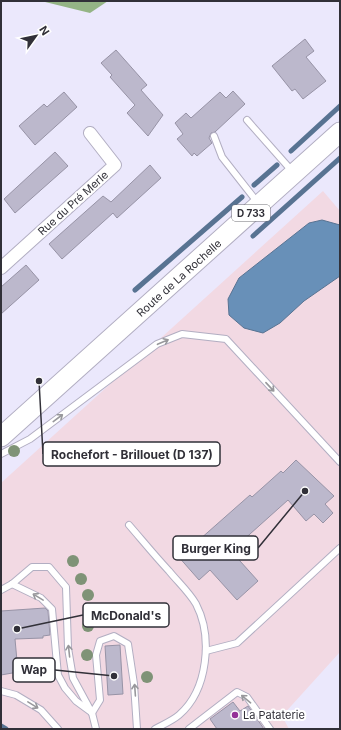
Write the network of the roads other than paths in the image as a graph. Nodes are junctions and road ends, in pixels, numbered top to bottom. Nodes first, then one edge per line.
1 (247, 120) dead end
2 (340, 132) edge
3 (90, 133) dead end
4 (214, 136) dead end
5 (294, 174) junction
6 (260, 205) junction
7 (1, 268) edge
8 (18, 423) junction
9 (1, 437) edge
10 (1, 443) edge
11 (1, 454) edge
12 (340, 462) edge
13 (129, 525) dead end
14 (340, 548) edge
15 (12, 584) junction
16 (1, 590) edge
17 (206, 651) junction
18 (1, 691) edge
19 (92, 713) junction
20 (58, 729) edge
21 (96, 729) edge
22 (137, 729) edge
23 (155, 729) edge
24 (189, 729) edge
25 (270, 729) edge

1 - 5 lane
2 - 5 main road, Route de La Rochelle / D 733
3 - 7 street, Rue du Pré Merle
4 - 6 lane
5 - 6 main road, Route de La Rochelle / D 733
6 - 8 main road, Route de La Rochelle / D 733
8 - 9 main road, Route de La Rochelle / D 733
8 - 10 main road, Route de La Rochelle / D 733
11 -> 12 lane
13 - 17 lane
14 - 17 lane
15 - 16 lane
19 -> 15 lane
19 -> 15 lane
17 - 23 lane
18 -> 20 lane
19 - 21 lane
22 -> 19 lane
25 -> 24 lane

